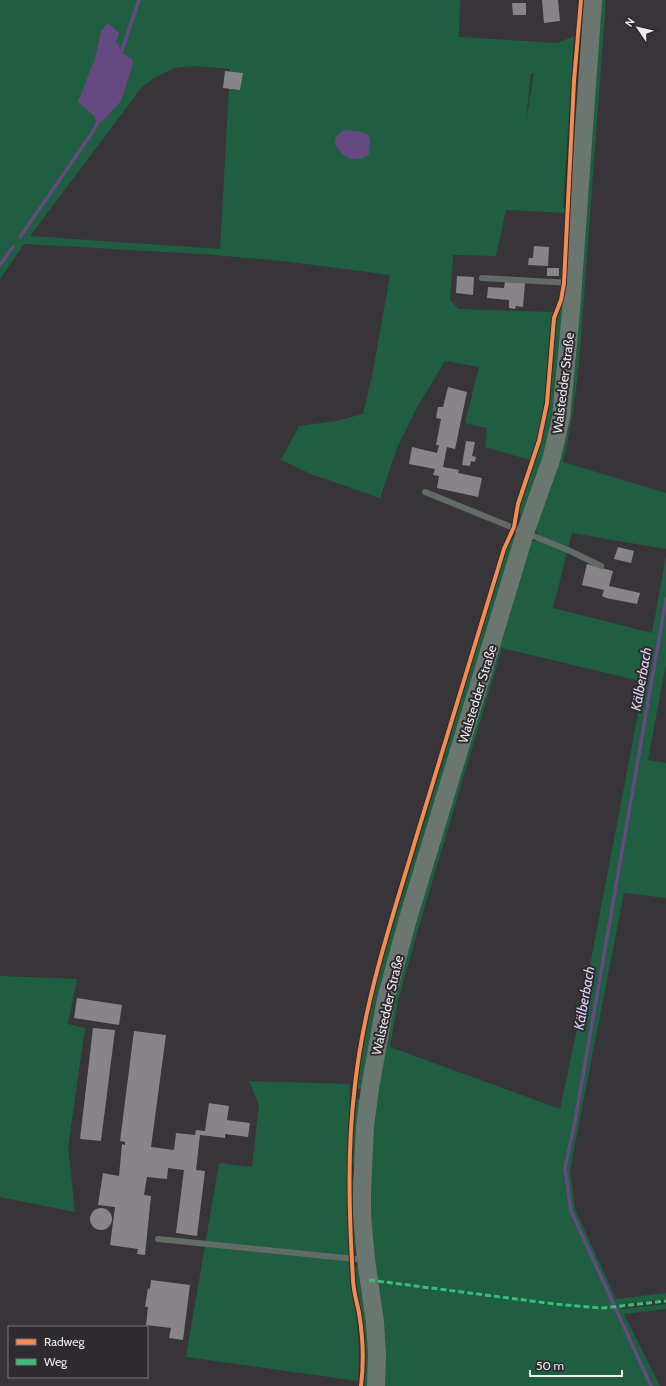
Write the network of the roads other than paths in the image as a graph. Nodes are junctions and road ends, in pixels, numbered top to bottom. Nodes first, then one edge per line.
1 (593, 0) edge
2 (482, 278) dead end
3 (573, 283) junction
4 (426, 492) dead end
5 (525, 533) junction
6 (601, 566) dead end
7 (158, 1239) dead end
8 (366, 1260) junction
9 (376, 1386) edge

1 - 3 main road, Walstedder Straße
2 - 3 lane
3 - 5 main road, Walstedder Straße
4 - 5 lane
5 - 6 lane
5 - 8 main road, Walstedder Straße
7 - 8 lane
8 - 9 main road, Walstedder Straße

